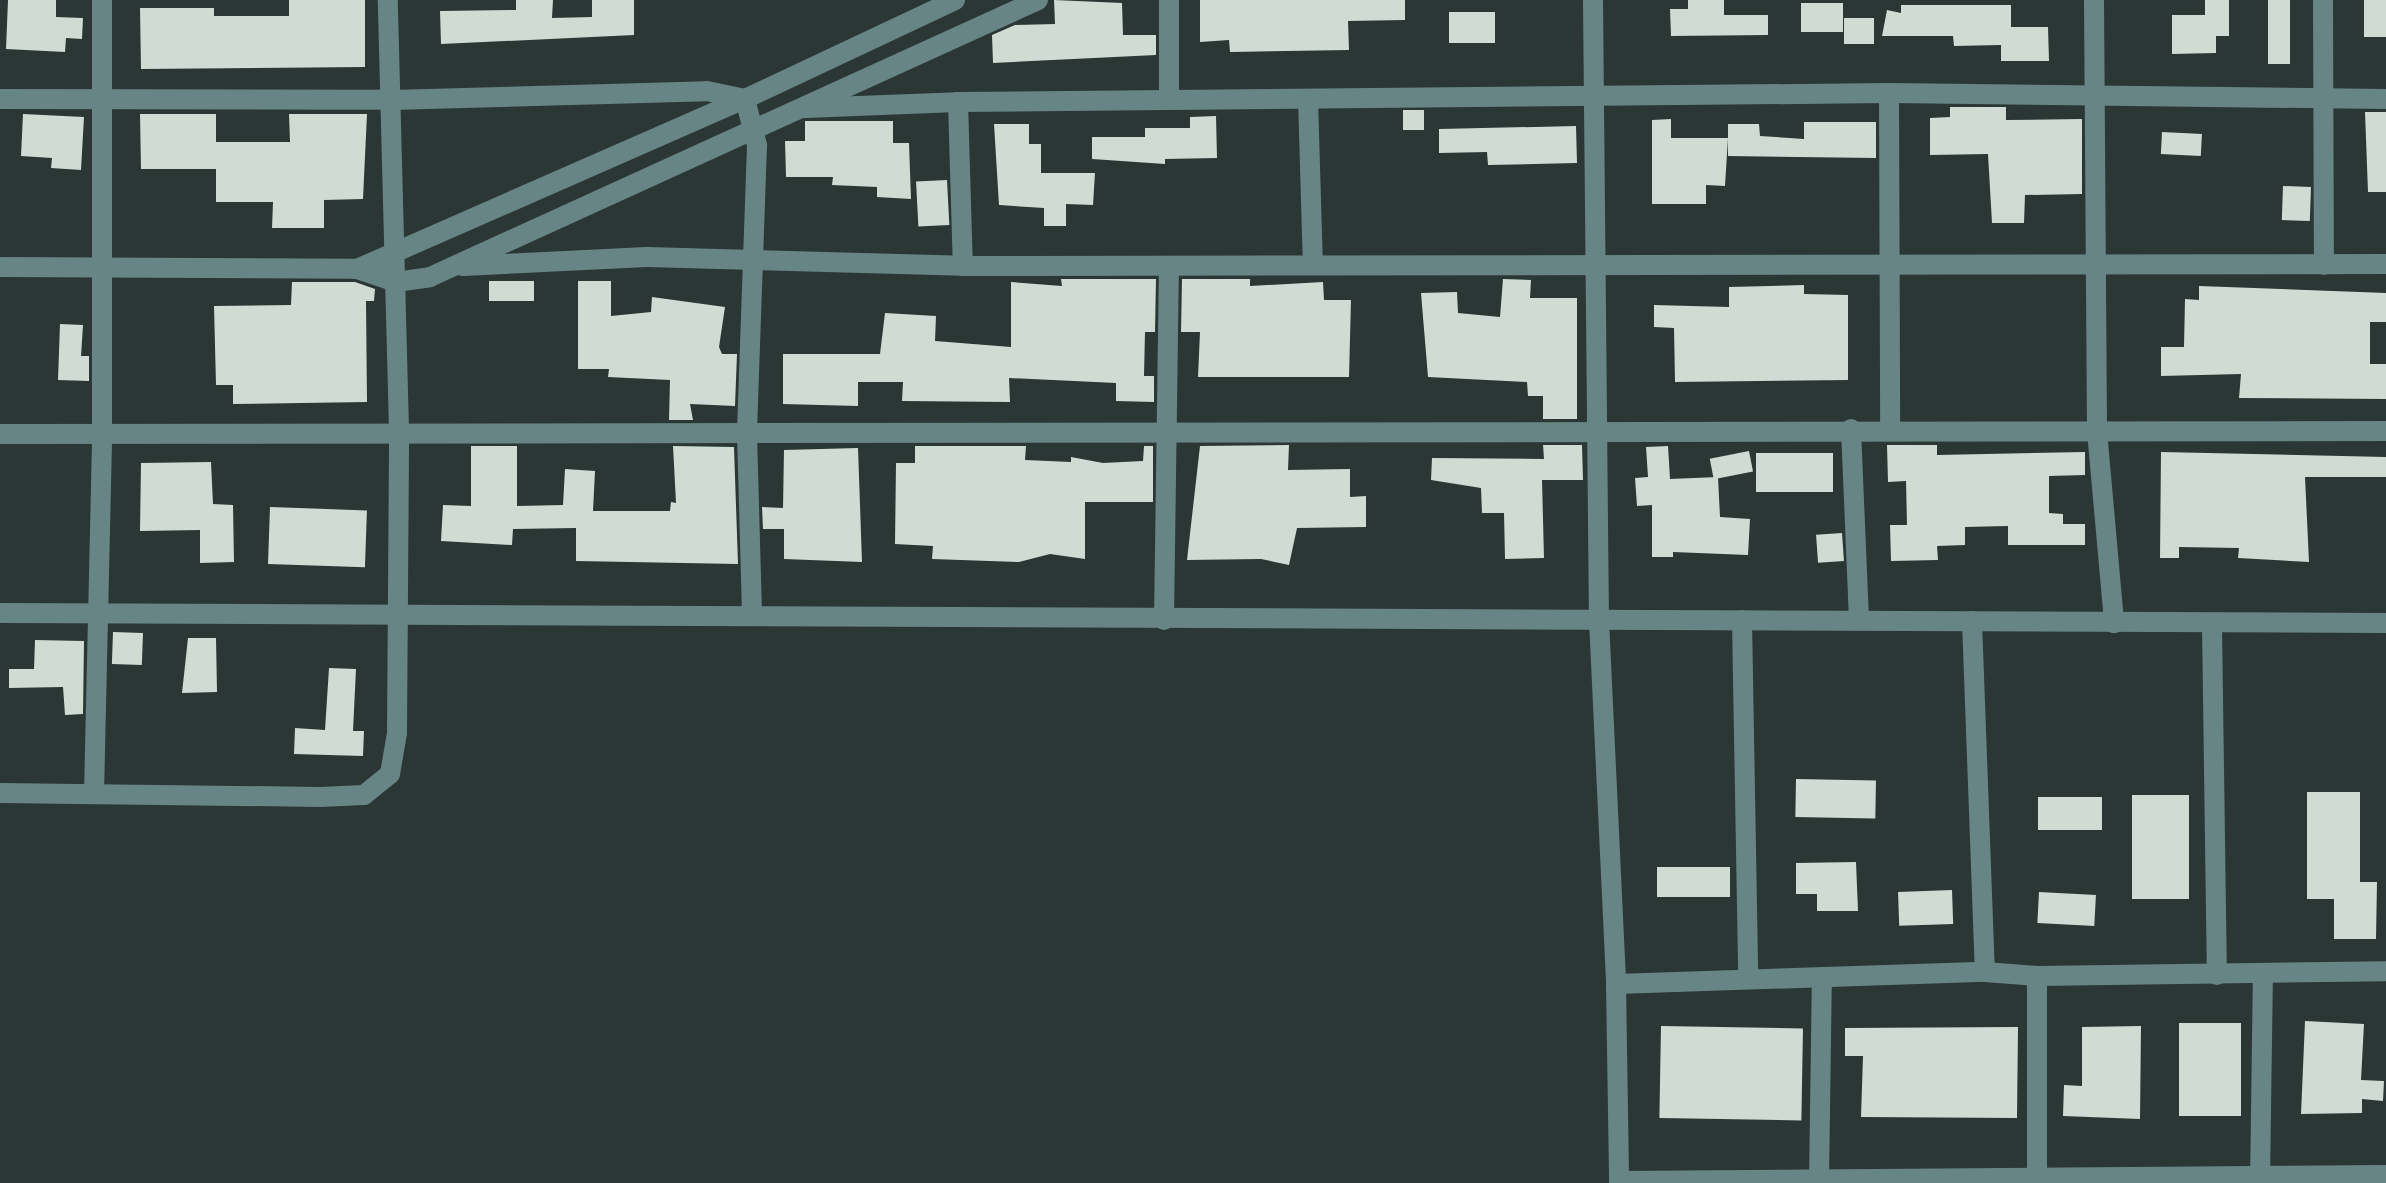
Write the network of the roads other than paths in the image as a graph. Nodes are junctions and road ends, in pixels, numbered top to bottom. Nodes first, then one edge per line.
1 (102, 0) edge
2 (388, 0) edge
3 (955, 0) edge
4 (1038, 0) edge
5 (1169, 0) edge
6 (1593, 0) edge
7 (2094, 0) edge
8 (2323, 0) edge
9 (1889, 93) junction
10 (2097, 93) junction
11 (0, 99) edge
12 (102, 99) junction
13 (745, 99) junction
14 (1169, 99) junction
15 (1308, 99) junction
16 (1593, 99) junction
17 (2323, 99) junction
18 (2386, 99) edge
19 (391, 100) junction
20 (958, 102) junction
21 (805, 108) junction
22 (756, 130) junction
23 (395, 252) junction
24 (753, 259) junction
25 (1891, 262) junction
26 (1313, 263) junction
27 (2094, 263) junction
28 (2386, 264) edge
29 (1595, 265) junction
30 (2324, 265) junction
31 (101, 266) junction
32 (463, 266) junction
33 (963, 266) junction
34 (1169, 266) junction
35 (0, 267) edge
36 (357, 269) junction
37 (396, 282) junction
38 (1890, 428) junction
39 (1851, 429) junction
40 (399, 430) junction
41 (1165, 430) junction
42 (1595, 430) junction
43 (2097, 431) junction
44 (2386, 431) edge
45 (102, 433) junction
46 (0, 434) edge
47 (747, 434) junction
48 (0, 613) edge
49 (96, 614) junction
50 (399, 616) junction
51 (752, 616) junction
52 (1164, 620) junction
53 (1599, 620) junction
54 (1742, 620) junction
55 (1859, 620) junction
56 (1972, 621) junction
57 (2114, 623) junction
58 (2386, 623) edge
59 (2212, 625) junction
60 (0, 793) edge
61 (94, 794) junction
62 (2386, 971) edge
63 (1985, 972) junction
64 (2263, 973) junction
65 (2217, 975) junction
66 (2037, 976) junction
67 (1822, 977) junction
68 (1748, 979) junction
69 (1616, 984) junction
70 (2386, 1175) edge
71 (2037, 1179) edge
72 (1819, 1180) edge
73 (2260, 1180) edge
74 (1619, 1182) edge

1 - 12 street
2 - 19 street
3 - 13 street
4 - 21 street
5 - 14 street
6 - 16 street
7 - 10 street
8 - 17 street
9 - 10 street
9 - 16 street
9 - 25 street
10 - 17 street
10 - 27 street
11 - 12 street
12 - 19 street
12 - 31 street
13 - 19 street
13 - 22 street
13 - 23 street
14 - 15 street
14 - 20 street
15 - 16 street
15 - 26 street
16 - 29 street
17 - 18 street
17 - 30 street
19 - 23 street
20 - 21 street
20 - 33 street
21 - 22 street
22 - 24 street
22 - 32 street
23 - 36 street
23 - 37 street
24 - 32 street
24 - 33 street
24 - 47 street
25 - 27 street
25 - 29 street
25 - 38 street
26 - 29 street
26 - 34 street
27 - 30 street
27 - 43 street
28 - 30 street
29 - 42 street
31 - 35 street
31 - 36 street
31 - 45 street
32 - 37 street
33 - 34 street
34 - 41 street
36 - 37 street
37 - 40 street
38 - 39 street
38 - 43 street
39 - 42 street
39 - 55 street
40 - 45 street
40 - 47 street
40 - 50 street
41 - 42 street
41 - 47 street
41 - 52 street
42 - 53 street
43 - 44 street
43 - 57 street
45 - 46 street
45 - 49 street
47 - 51 street
48 - 49 street
49 - 50 street
49 - 61 street
50 - 51 street
50 - 61 street
51 - 52 street
52 - 53 street
53 - 54 street
53 - 69 street
54 - 55 street
54 - 68 street
55 - 56 street
56 - 57 street
56 - 63 street
57 - 59 street
58 - 59 street
59 - 65 street
60 - 61 street
62 - 64 street
63 - 66 street
63 - 67 street
64 - 65 street
64 - 73 street
65 - 66 street
66 - 71 street
67 - 68 street
67 - 72 street
68 - 69 street
69 - 74 street
70 - 73 street
71 - 72 street
71 - 73 street
72 - 74 street

